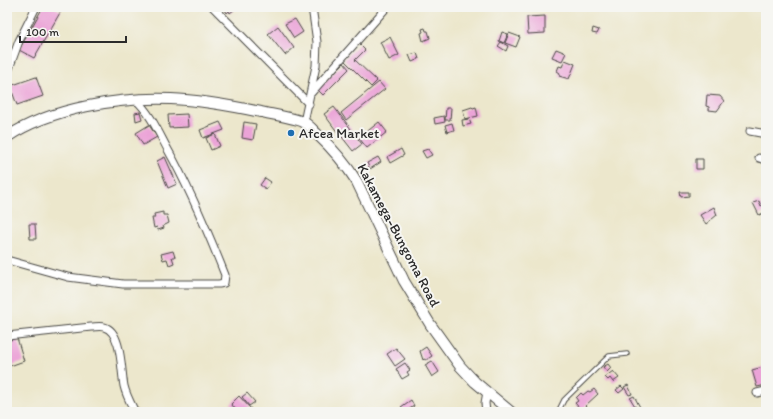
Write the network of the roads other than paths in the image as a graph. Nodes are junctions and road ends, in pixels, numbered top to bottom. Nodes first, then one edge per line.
1 (36, 7) edge
2 (213, 7) edge
3 (312, 7) edge
4 (387, 7) edge
5 (7, 74) edge
6 (311, 93) junction
7 (136, 100) junction
8 (308, 104) junction
9 (304, 122) junction
10 (750, 131) dead end
11 (766, 134) edge
12 (7, 137) edge
13 (7, 260) edge
14 (7, 336) edge
15 (627, 354) dead end
16 (766, 391) edge
17 (486, 392) junction
18 (757, 393) dead end
19 (135, 412) edge
20 (486, 412) edge
21 (511, 412) edge
22 (558, 412) edge

1 - 5 street
2 - 8 street
3 - 6 street
4 - 6 street
6 - 8 street
7 - 9 main road
7 - 12 main road
7 - 13 street
8 - 9 street
9 - 17 main road, Kakamega-Bungoma Road
10 - 11 street
14 - 19 street
15 - 22 lane
16 - 18 street
17 - 20 street
17 - 21 main road, Kakamega-Bungoma Road

